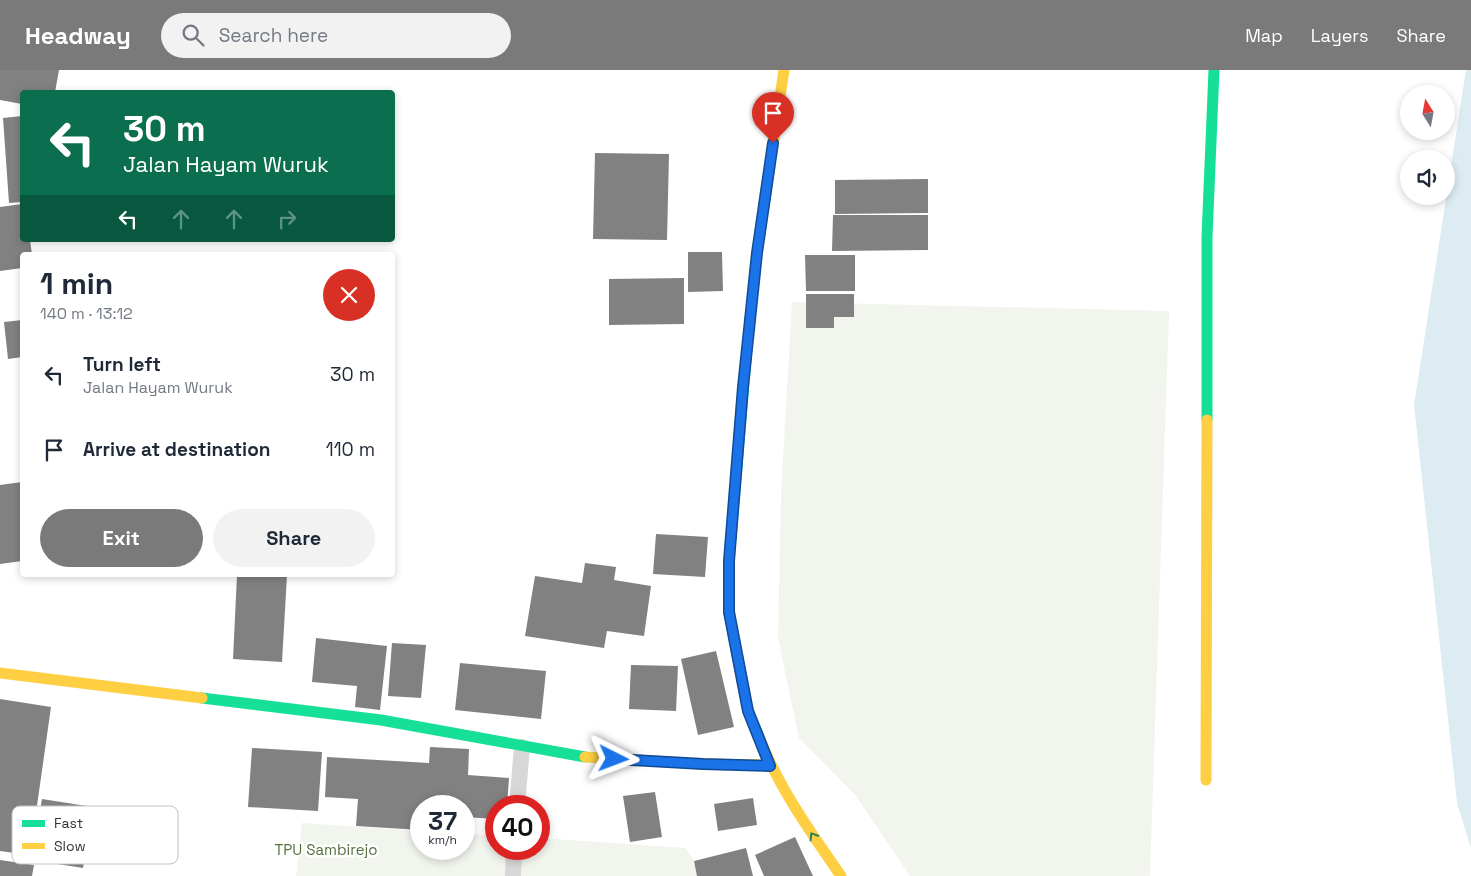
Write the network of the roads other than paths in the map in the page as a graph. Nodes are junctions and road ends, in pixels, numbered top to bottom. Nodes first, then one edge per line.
1 (784, 70) edge
2 (1214, 70) edge
3 (0, 672) edge
4 (522, 747) junction
5 (770, 766) junction
6 (1206, 780) dead end
7 (518, 795) edge
8 (514, 860) edge
9 (513, 876) edge
10 (841, 876) edge

1 - 5 street
2 - 6 street
3 - 4 street
4 - 5 street
4 - 7 lane
10 -> 5 street
8 - 9 lane

